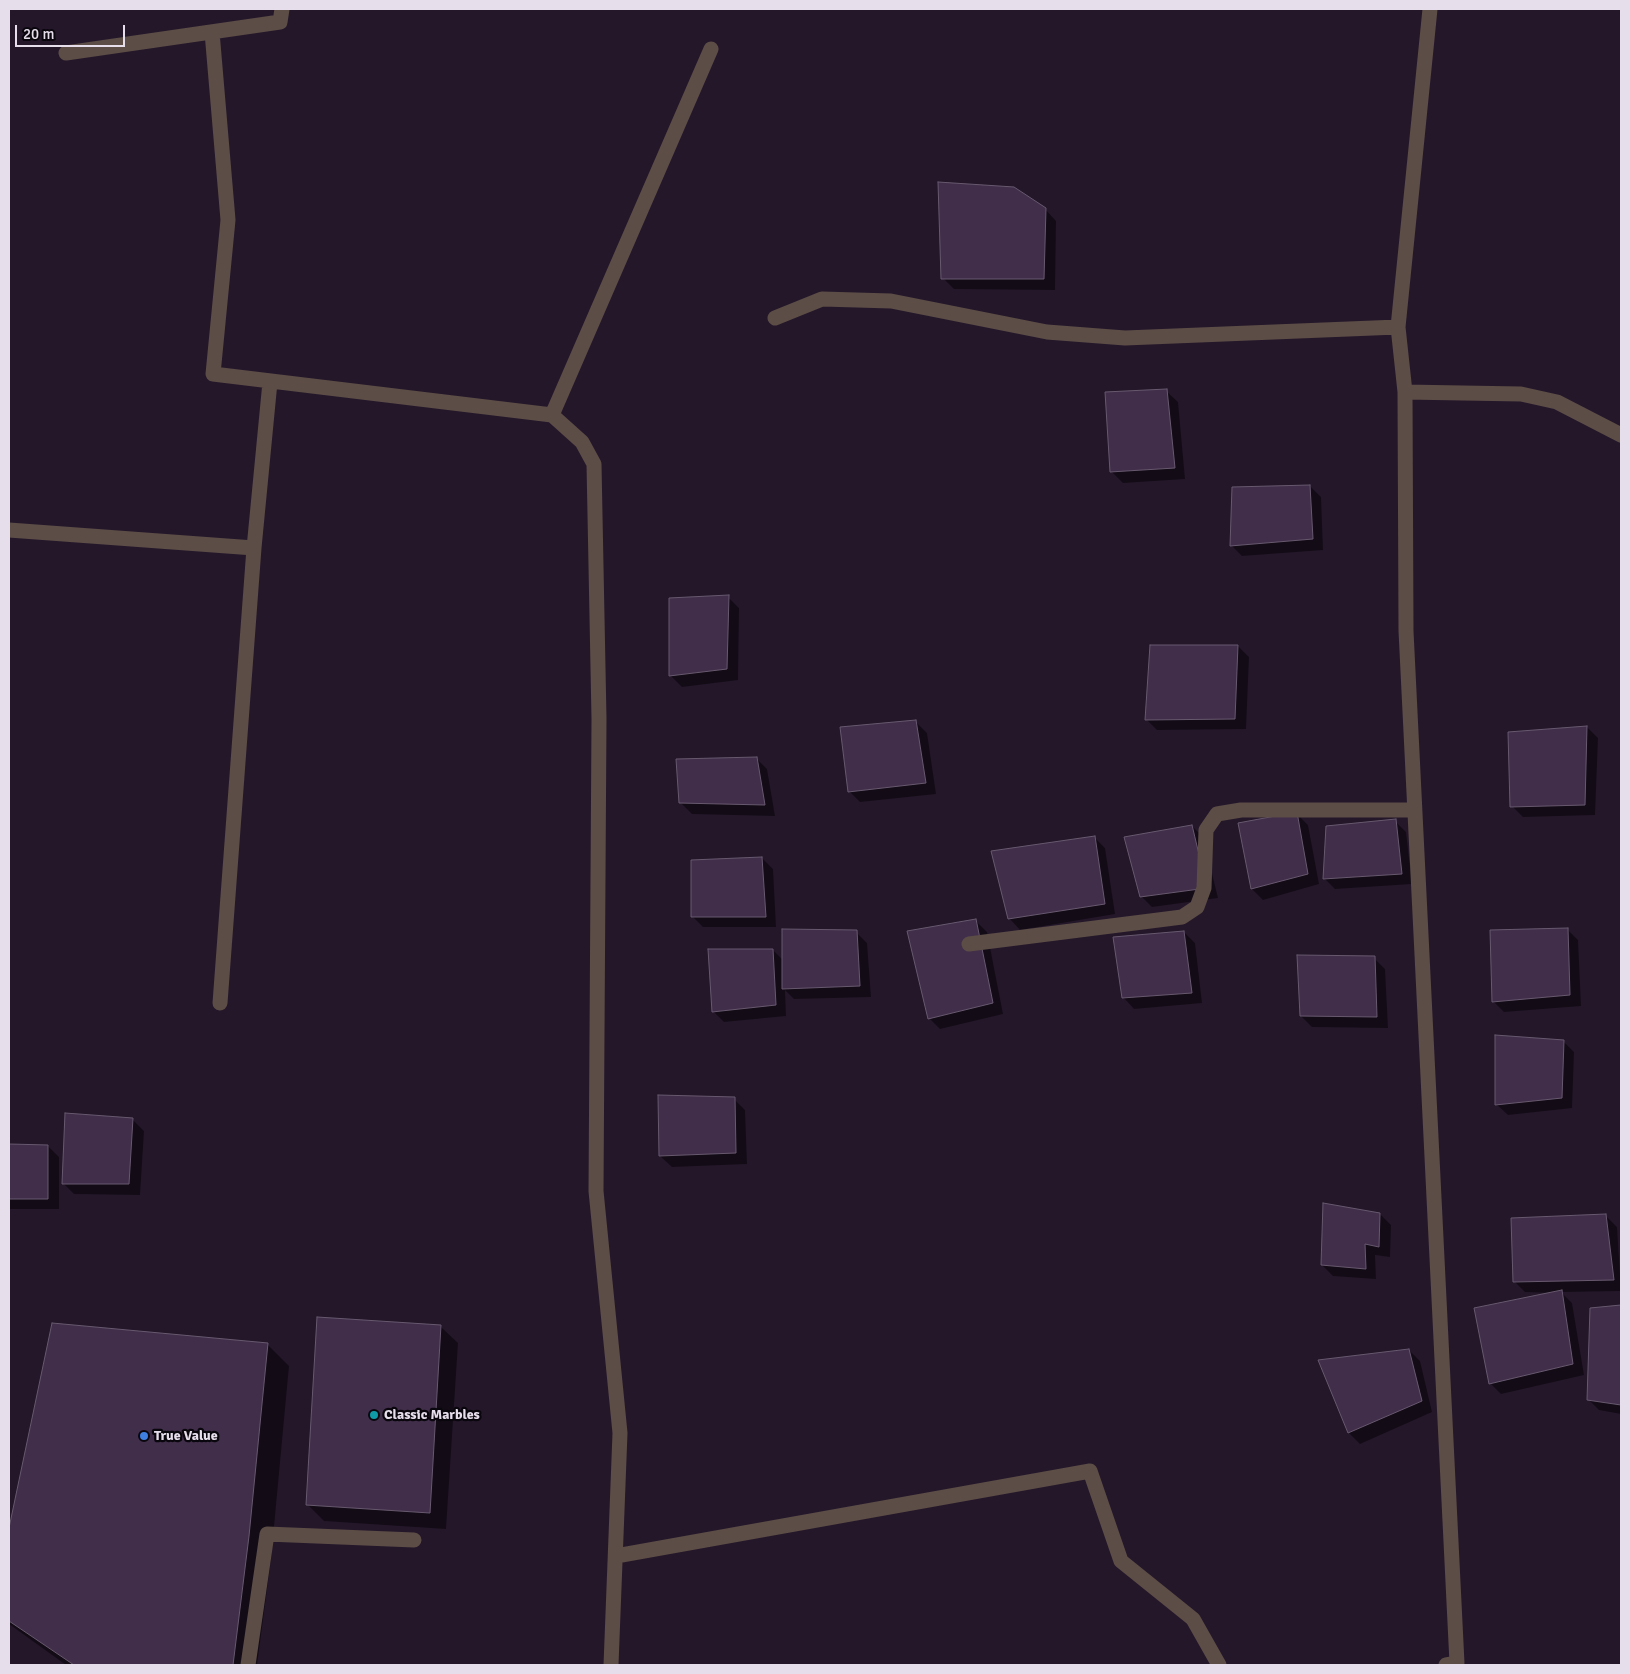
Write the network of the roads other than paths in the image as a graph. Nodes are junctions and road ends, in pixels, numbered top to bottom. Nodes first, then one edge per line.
1 (282, 9) edge
2 (1430, 9) edge
3 (212, 32) junction
4 (710, 49) dead end
5 (66, 53) dead end
6 (775, 318) dead end
7 (1398, 327) junction
8 (270, 382) junction
9 (1405, 392) junction
10 (552, 416) junction
11 (1621, 435) edge
12 (9, 530) edge
13 (254, 548) junction
14 (1414, 810) junction
15 (969, 944) dead end
16 (220, 1002) dead end
17 (414, 1540) dead end
18 (616, 1556) junction
19 (248, 1665) edge
20 (610, 1665) edge
21 (1219, 1665) edge
22 (1446, 1665) edge

1 - 3 street
2 - 7 street
3 - 5 street
3 - 8 street
4 - 10 street
6 - 7 street
7 - 9 street
8 - 10 street
8 - 13 street
9 - 11 street
9 - 14 street
10 - 18 street
12 - 13 street
13 - 16 street
14 - 15 street
14 - 22 street
17 - 19 street
18 - 20 street
18 - 21 street

